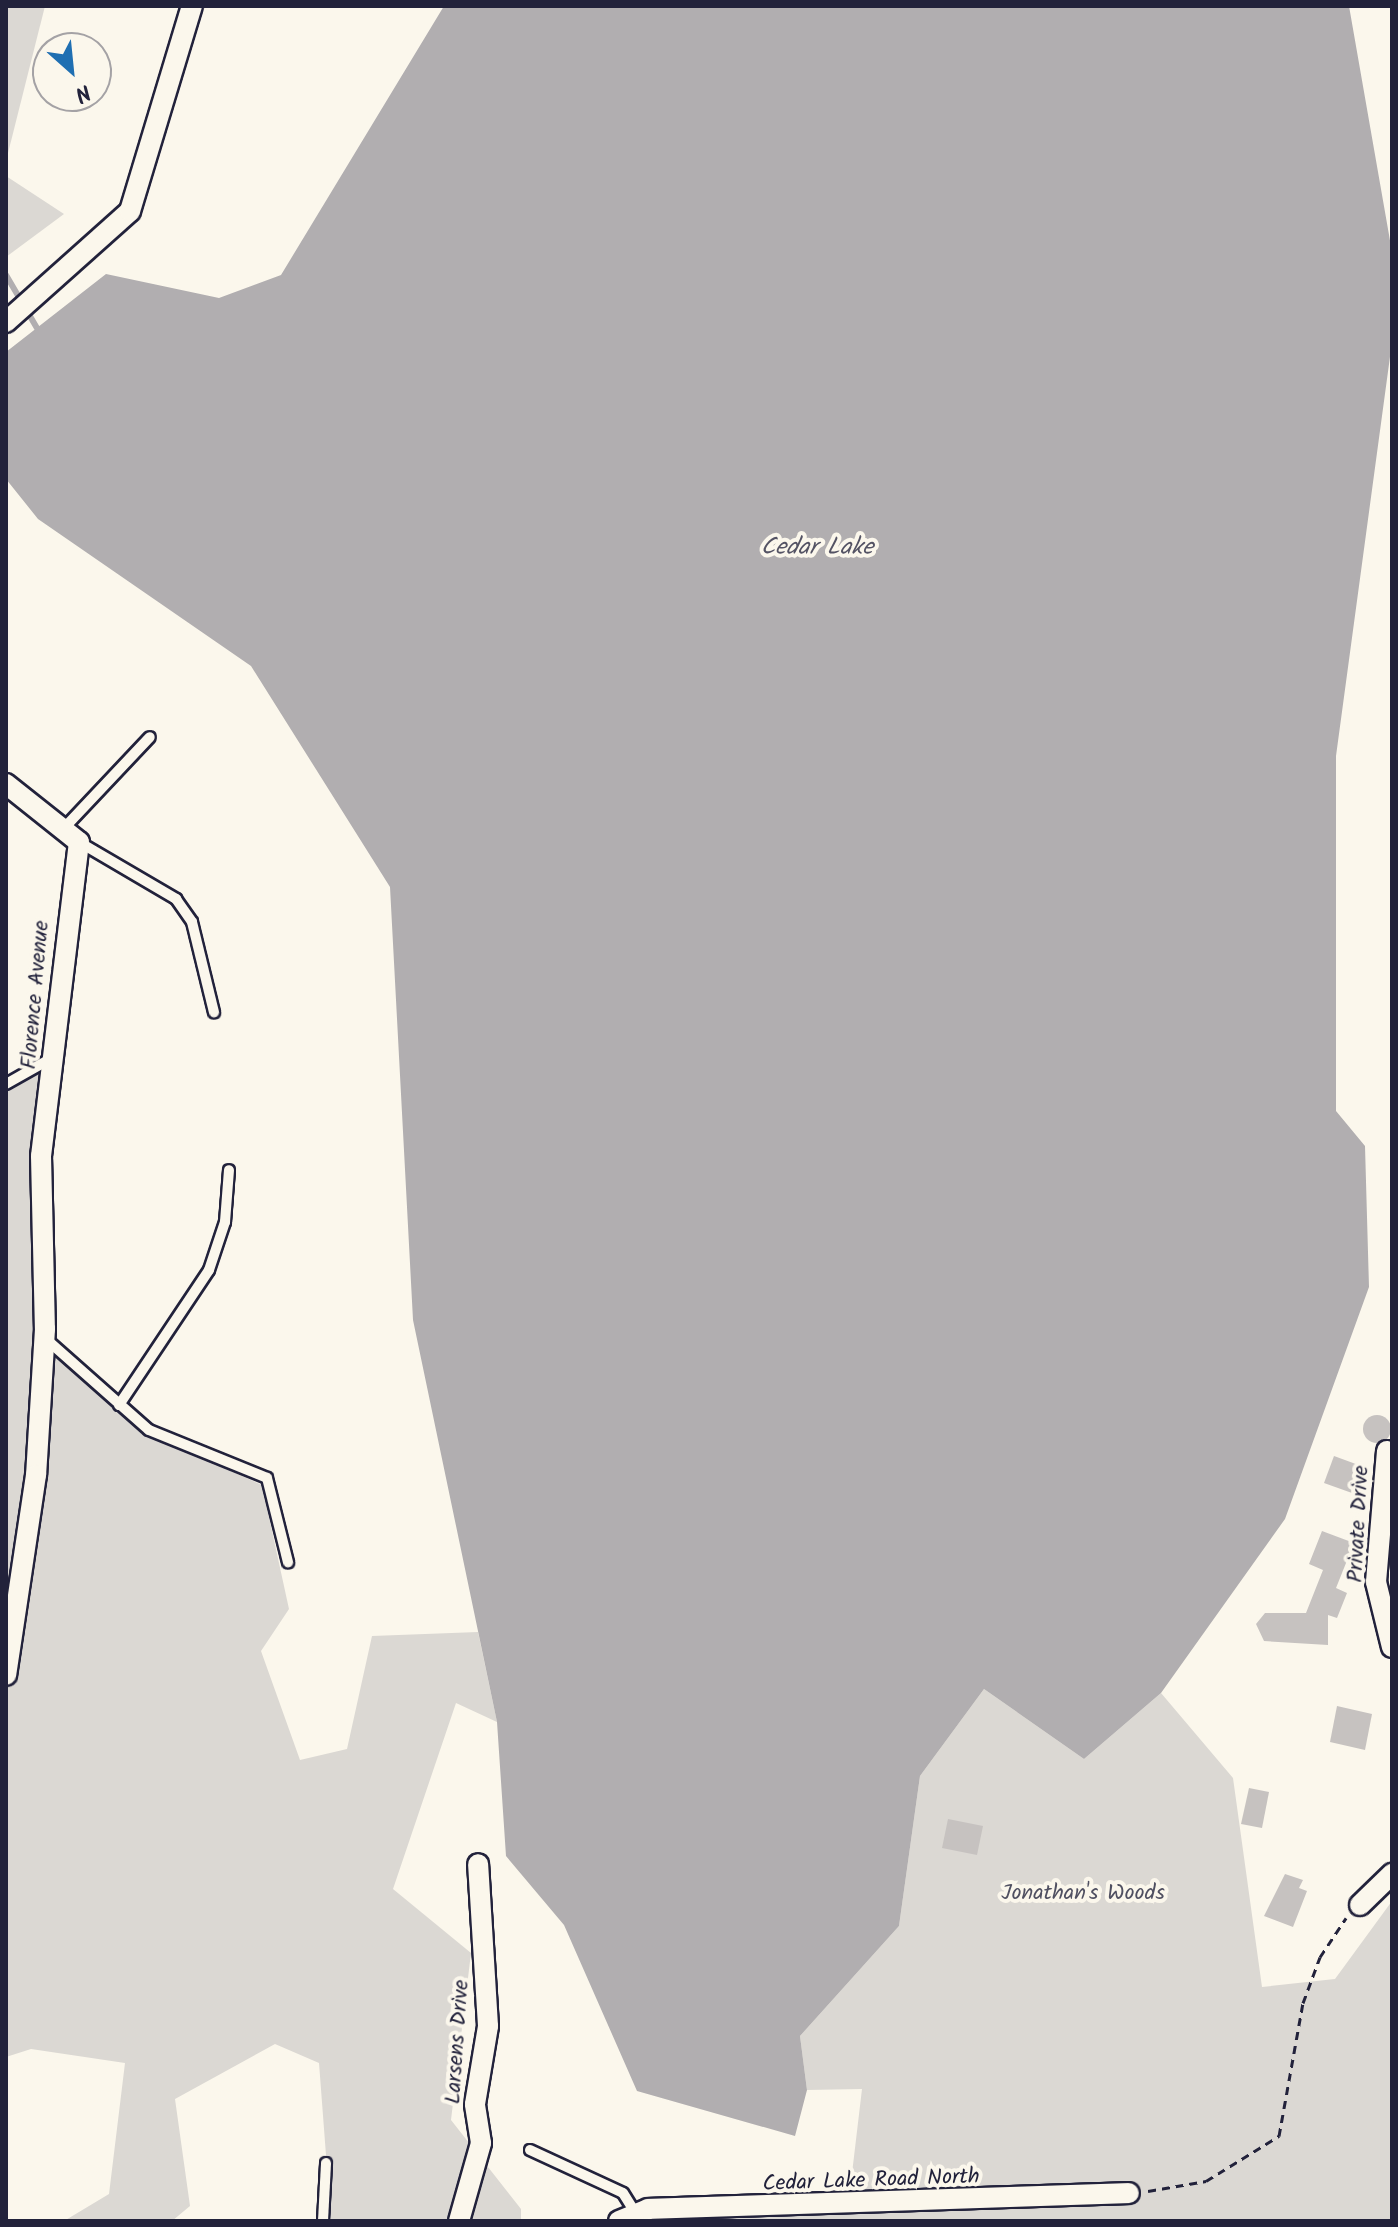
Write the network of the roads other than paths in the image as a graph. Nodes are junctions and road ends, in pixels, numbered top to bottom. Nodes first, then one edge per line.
1 (192, 6) edge
2 (21, 313) edge
3 (150, 737) dead end
4 (6, 784) edge
5 (72, 834) junction
6 (214, 1012) dead end
7 (53, 1057) junction
8 (6, 1084) edge
9 (229, 1170) dead end
10 (44, 1338) junction
11 (119, 1405) junction
12 (1387, 1451) dead end
13 (288, 1562) dead end
14 (1392, 1647) edge
15 (6, 1675) edge
16 (478, 1864) dead end
17 (1392, 1874) edge
18 (1360, 1905) road end
19 (530, 2150) dead end
20 (326, 2163) dead end
21 (1129, 2193) road end
22 (627, 2217) edge
23 (323, 2221) edge
24 (459, 2221) edge

1 - 2 street
3 - 5 lane
4 - 5 street
5 - 6 lane
5 - 7 street, Florence Avenue
7 - 8 lane
7 - 10 street, Florence Avenue
9 - 11 lane
10 - 11 lane
10 - 15 street, Florence Avenue
11 - 13 lane
12 - 14 street, Private Drive
16 - 24 street, Larsens Drive
17 - 18 street
19 - 22 lane
20 - 23 lane
21 - 22 street, Cedar Lake Road North

